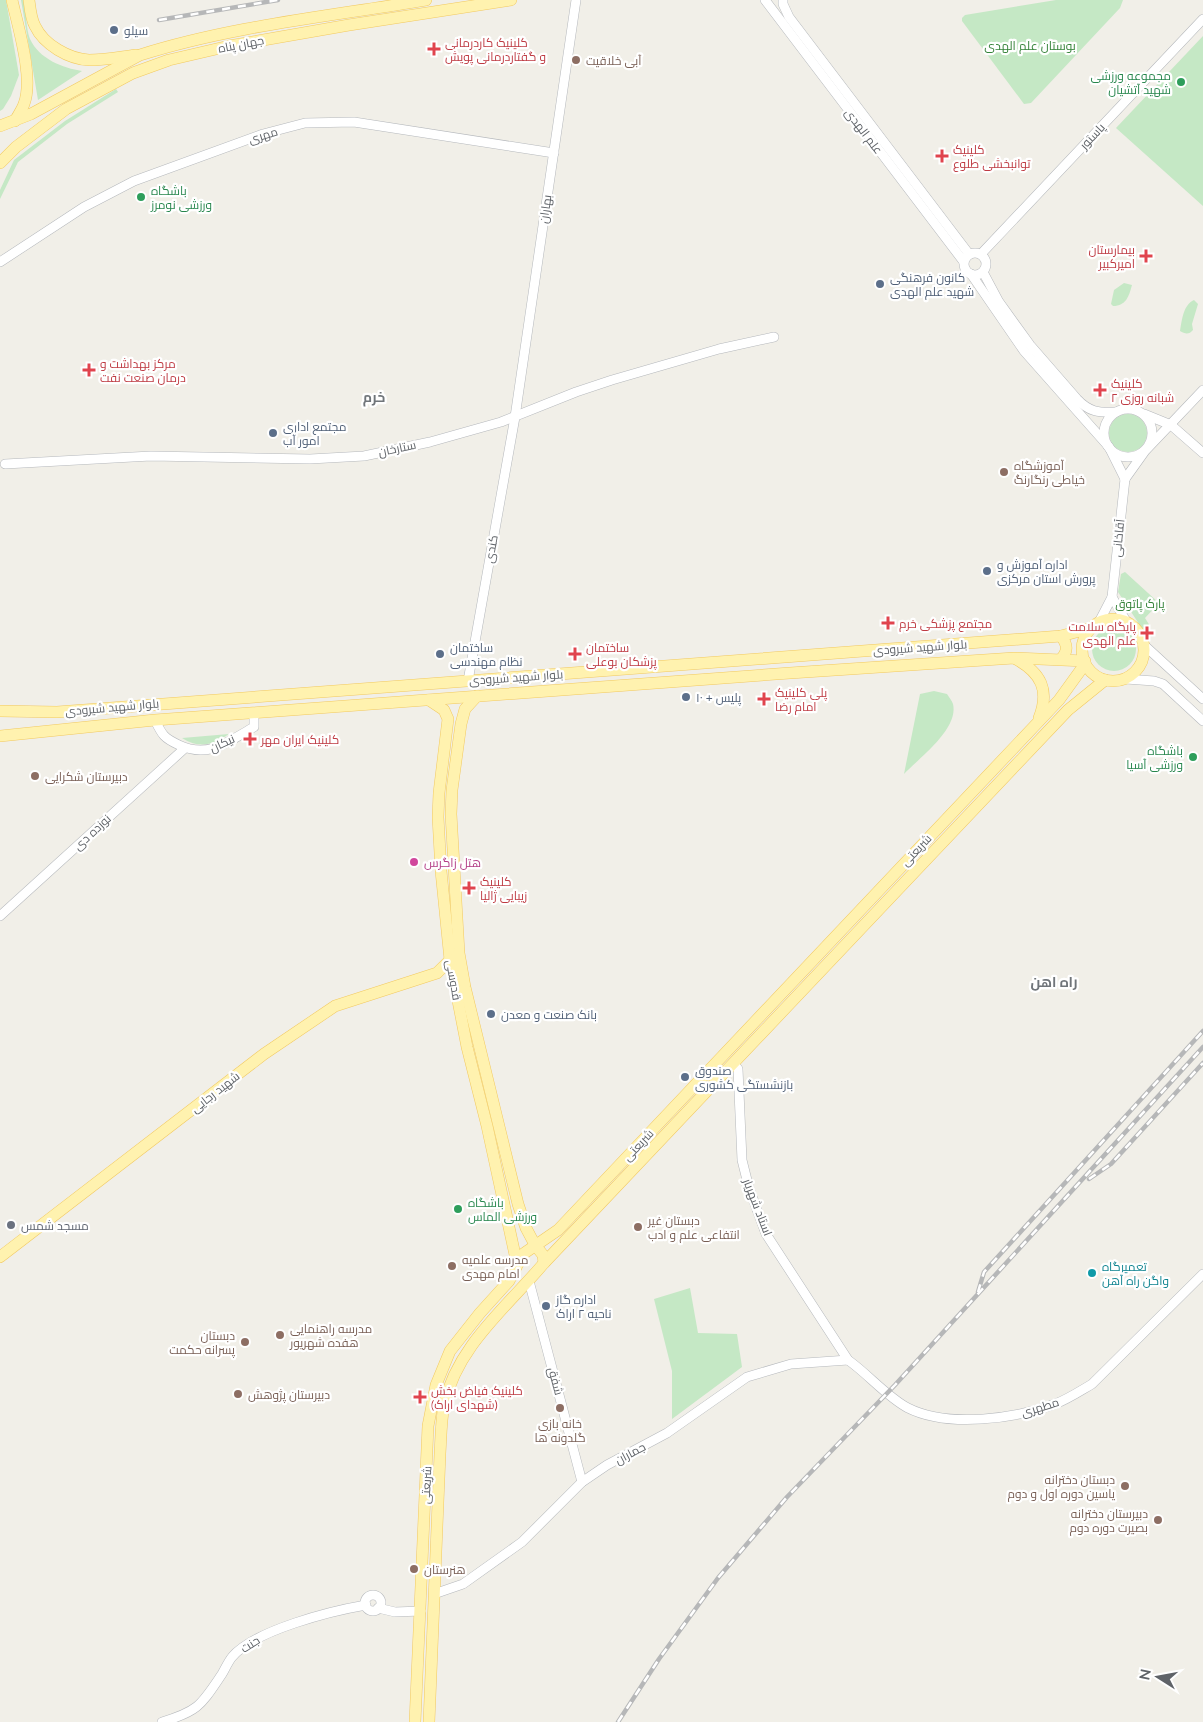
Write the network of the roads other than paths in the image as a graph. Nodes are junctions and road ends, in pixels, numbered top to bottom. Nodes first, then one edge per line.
1 (12, 0) edge
2 (29, 0) edge
3 (426, 0) edge
4 (511, 0) edge
5 (576, 0) edge
6 (765, 0) edge
7 (783, 2) edge
8 (774, 12) junction
9 (1203, 20) edge
10 (140, 55) junction
11 (5, 125) edge
12 (554, 153) junction
13 (2, 159) edge
14 (982, 254) junction
15 (966, 258) junction
16 (0, 262) edge
17 (983, 272) junction
18 (970, 274) junction
19 (774, 337) dead end
20 (1203, 390) edge
21 (1116, 412) junction
22 (1141, 413) junction
23 (515, 417) junction
24 (1171, 425) junction
25 (1108, 448) junction
26 (1145, 451) junction
27 (1203, 452) edge
28 (5, 464) dead end
29 (1125, 478) junction
30 (1112, 596) junction
31 (1126, 621) junction
32 (1095, 625) junction
33 (1061, 636) junction
34 (1144, 645) junction
35 (1014, 658) junction
36 (1060, 659) junction
37 (1085, 662) junction
38 (1126, 679) junction
39 (1105, 680) junction
40 (468, 681) junction
41 (477, 696) junction
42 (1203, 699) edge
43 (429, 700) junction
44 (1059, 700) junction
45 (1, 710) edge
46 (1068, 710) junction
47 (254, 714) junction
48 (448, 719) junction
49 (155, 720) junction
50 (1203, 721) edge
51 (1038, 722) junction
52 (461, 724) junction
53 (2, 736) edge
54 (185, 748) junction
55 (0, 916) edge
56 (450, 960) junction
57 (437, 973) junction
58 (452, 979) junction
59 (734, 1063) junction
60 (526, 1228) junction
61 (558, 1230) junction
62 (511, 1234) junction
63 (566, 1240) junction
64 (535, 1245) junction
65 (0, 1258) edge
66 (544, 1263) junction
67 (517, 1264) junction
68 (1203, 1274) edge
69 (529, 1281) junction
70 (848, 1360) junction
71 (582, 1482) junction
72 (434, 1594) junction
73 (366, 1604) junction
74 (378, 1608) junction
75 (421, 1611) junction
76 (162, 1722) edge
77 (415, 1722) edge
78 (429, 1722) edge

1 - 11 main road
2 - 10 main road
3 - 10 main road, جهان پناه
4 - 13 main road, جهان پناه
5 - 12 street, بهاران
6 - 8 street, علم الهدی
7 - 8 street
7 - 15 street, علم الهدی
8 - 15 street, علم الهدی
9 - 14 street, پاستور
10 - 11 main road, جهان پناه
12 - 16 street, مهری
12 - 23 street, بهاران
14 - 15 street
14 - 17 street
15 - 18 street
17 - 18 street
17 - 21 street
18 - 25 street
19 - 23 street, ستارخان
20 - 24 street
21 - 22 street
21 - 25 street
22 - 24 street
22 - 26 street
23 - 28 street, ستارخان
23 - 40 street, کندی
24 - 26 street
24 - 27 street
25 - 26 street
25 - 29 street
26 - 29 street
29 - 30 street, آقاخانی
30 - 31 street
30 - 32 street
31 - 32 main road
31 - 34 main road
32 - 33 main road, بلوار شهید شیرودی
32 - 37 main road
33 - 36 main road
33 - 40 main road, بلوار شهید شیرودی
34 - 38 main road
34 - 42 street
35 - 36 main road, بلوار شهید شیرودی
35 - 41 main road, بلوار شهید شیرودی
35 - 51 main road
36 - 37 main road, بلوار شهید شیرودی
37 - 39 main road
37 - 44 main road, شریعتی
38 - 39 main road
38 - 50 street
39 - 46 main road, شریعتی
40 - 45 main road, بلوار شهید شیرودی
41 - 43 main road, بلوار شهید شیرودی
41 - 52 main road, قدوسی
43 - 47 main road, بلوار شهید شیرودی
43 - 48 main road
44 - 46 main road
44 - 51 main road, شریعتی
46 - 59 main road, شریعتی
47 - 49 main road, بلوار شهید شیرودی
47 - 54 street, نیکان
48 - 52 main road
48 - 56 main road, قدوسی
49 - 53 main road, بلوار شهید شیرودی
49 - 54 street, نیکان
51 - 61 main road, شریعتی
52 - 60 main road, قدوسی
54 - 55 street, نوزده دی
56 - 57 main road, شهید رجایی
56 - 58 main road, قدوسی
57 - 58 main road
57 - 65 main road, شهید رجایی
58 - 62 main road, قدوسی
59 - 63 main road, شریعتی
59 - 70 street, استاد شهریار
60 - 62 main road
60 - 64 main road, قدوسی
61 - 63 main road
61 - 64 main road, شریعتی
62 - 67 main road, قدوسی
63 - 66 main road, شریعتی
64 - 66 main road, قدوسی
64 - 67 main road, شریعتی
66 - 69 main road, شریعتی
67 - 75 main road, شریعتی
68 - 70 street, مطهری
69 - 71 street, شفق
69 - 72 main road, شریعتی
70 - 71 street, جماران
71 - 72 street, جماران
72 - 78 main road, شریعتی
73 - 74 street
73 - 74 street
73 - 76 street, جنت
74 - 75 street
75 - 77 main road, شریعتی

